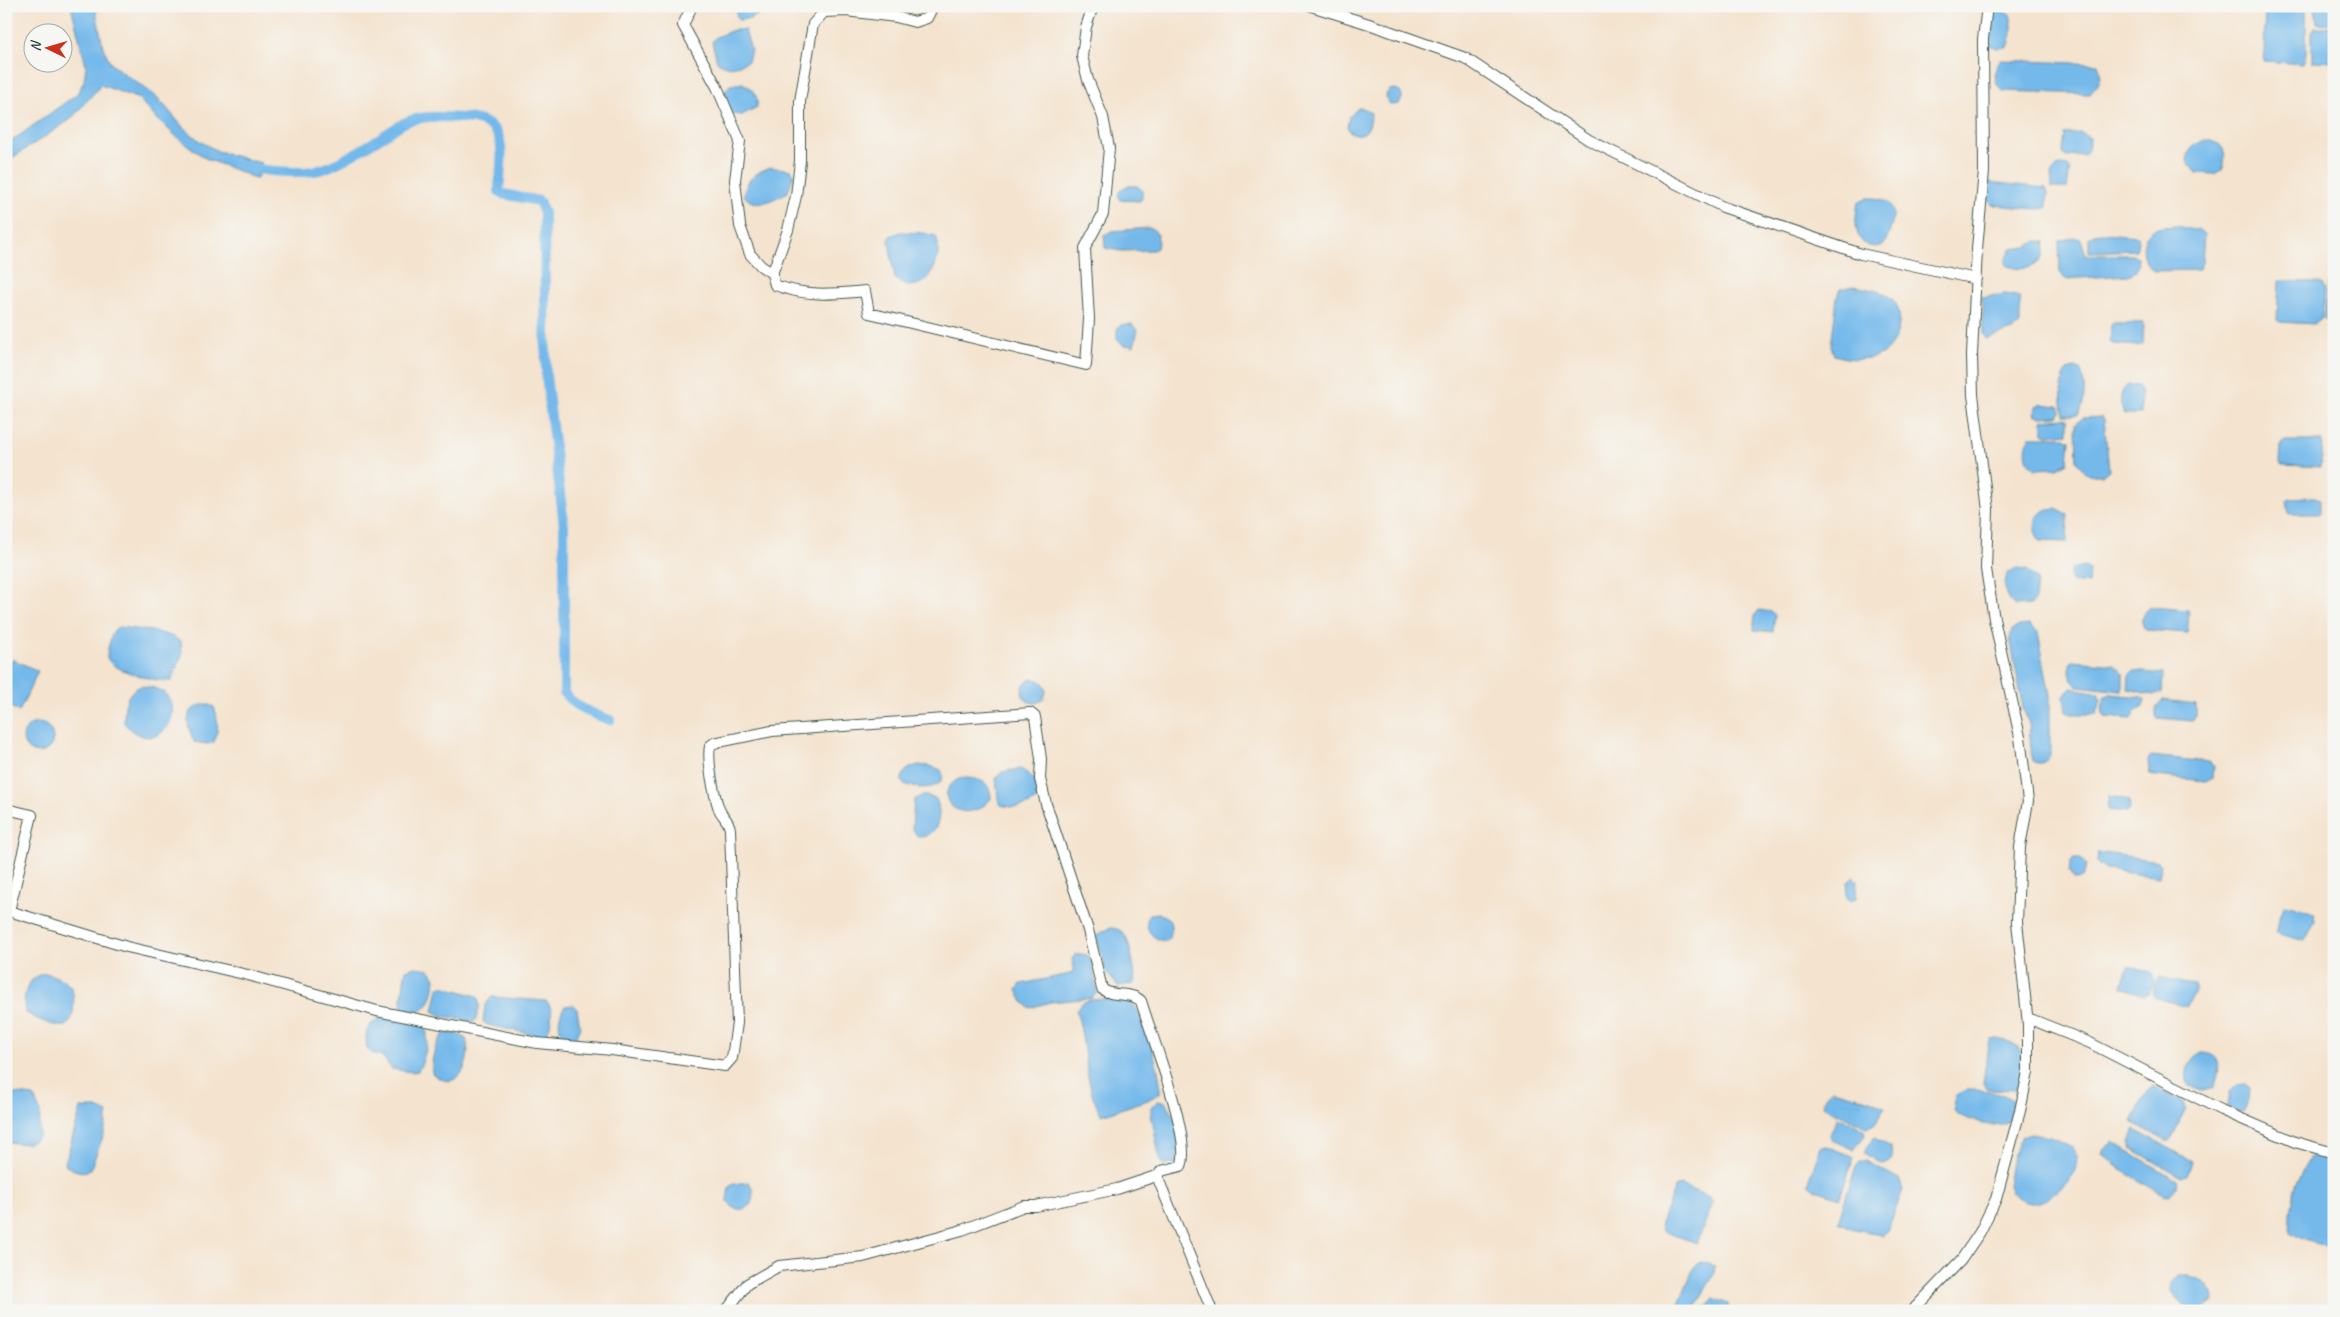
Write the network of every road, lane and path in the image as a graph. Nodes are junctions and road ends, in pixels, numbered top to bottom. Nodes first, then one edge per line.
1 (692, 6) edge
2 (933, 6) edge
3 (1093, 6) edge
4 (1311, 6) edge
5 (1987, 6) edge
6 (772, 274) junction
7 (1976, 278) junction
8 (6, 808) edge
9 (2028, 1018) junction
10 (2334, 1153) edge
11 (1159, 1175) junction
12 (726, 1311) edge
13 (1212, 1311) edge
14 (1912, 1311) edge

1 - 6 street
2 - 6 street
3 - 6 street
4 - 7 street
5 - 7 street
7 - 9 street
8 - 11 street
9 - 10 street
9 - 14 street
11 - 12 street
11 - 13 street

